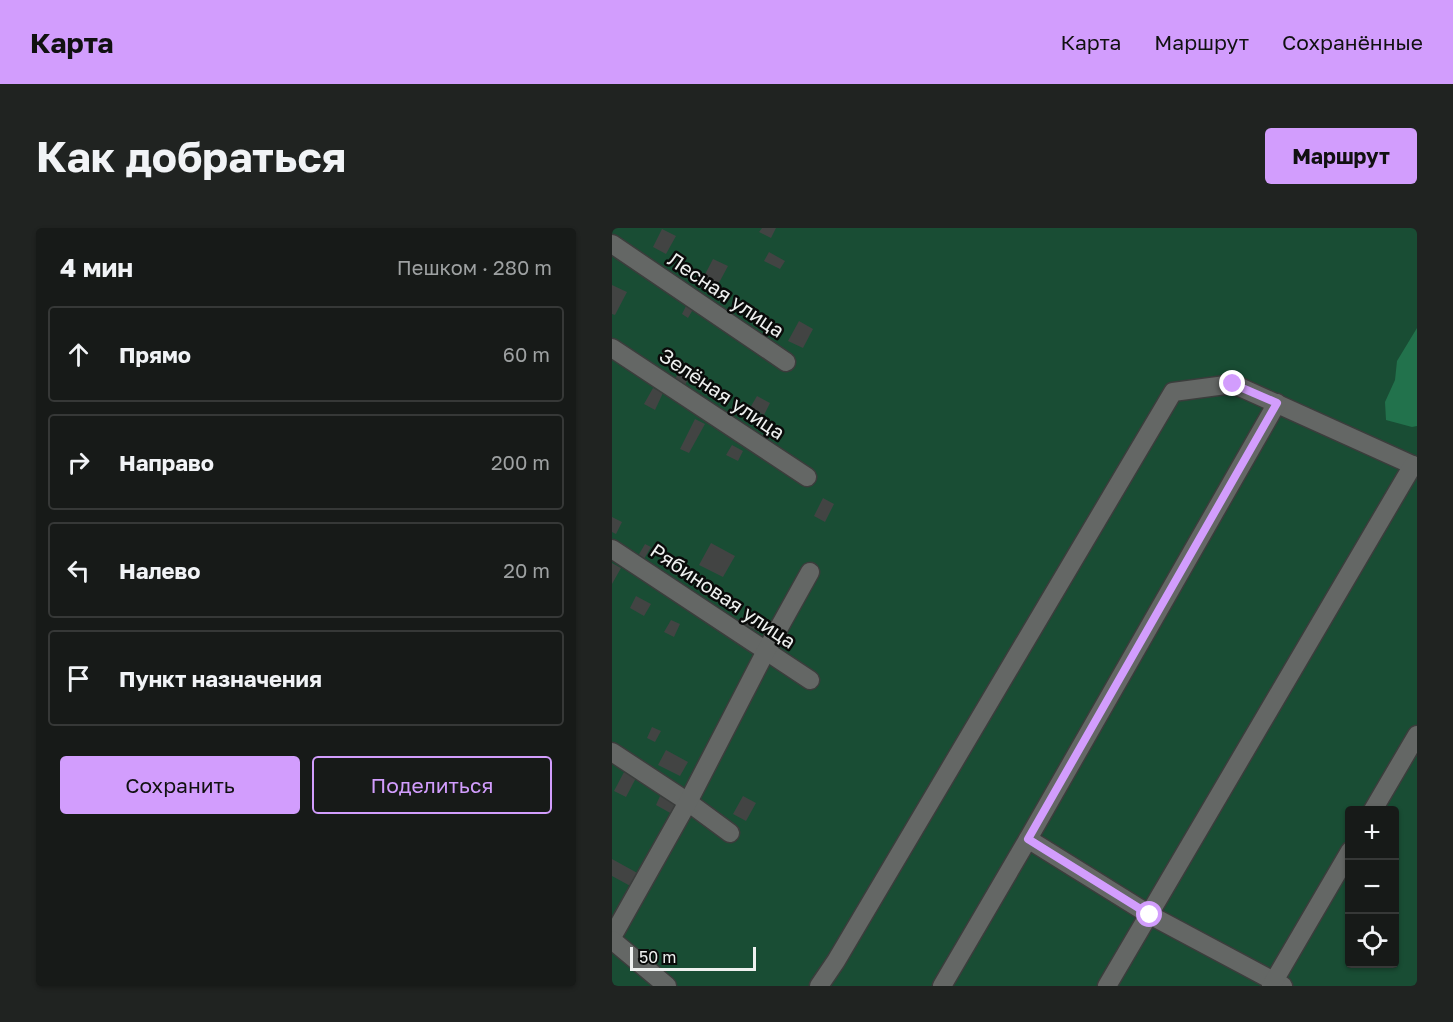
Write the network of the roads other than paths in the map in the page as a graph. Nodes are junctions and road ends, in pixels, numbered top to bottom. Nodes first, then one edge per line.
1 (612, 244) edge
2 (612, 348) edge
3 (786, 362) dead end
4 (1277, 403) junction
5 (1415, 466) edge
6 (807, 477) dead end
7 (612, 549) edge
8 (810, 572) dead end
9 (766, 651) junction
10 (810, 680) dead end
11 (1417, 735) edge
12 (612, 752) edge
13 (688, 802) junction
14 (1375, 806) edge
15 (730, 833) dead end
16 (1028, 839) junction
17 (1346, 860) edge
18 (1150, 915) junction
19 (612, 938) edge
20 (1276, 984) edge
21 (667, 986) edge
22 (819, 986) edge
23 (942, 986) edge
24 (1107, 986) edge

1 - 3 lane, Лесная улица
2 - 6 lane, Зелёная улица
4 - 5 lane
4 - 16 lane
4 - 22 lane
5 - 18 lane
7 - 9 lane, Рябиновая улица
8 - 9 lane
9 - 10 lane, Рябиновая улица
9 - 13 lane
11 - 14 lane
12 - 13 lane
13 - 15 lane
13 - 19 lane
16 - 18 lane
16 - 23 lane
17 - 20 lane
18 - 20 lane
18 - 24 lane
19 - 21 lane

